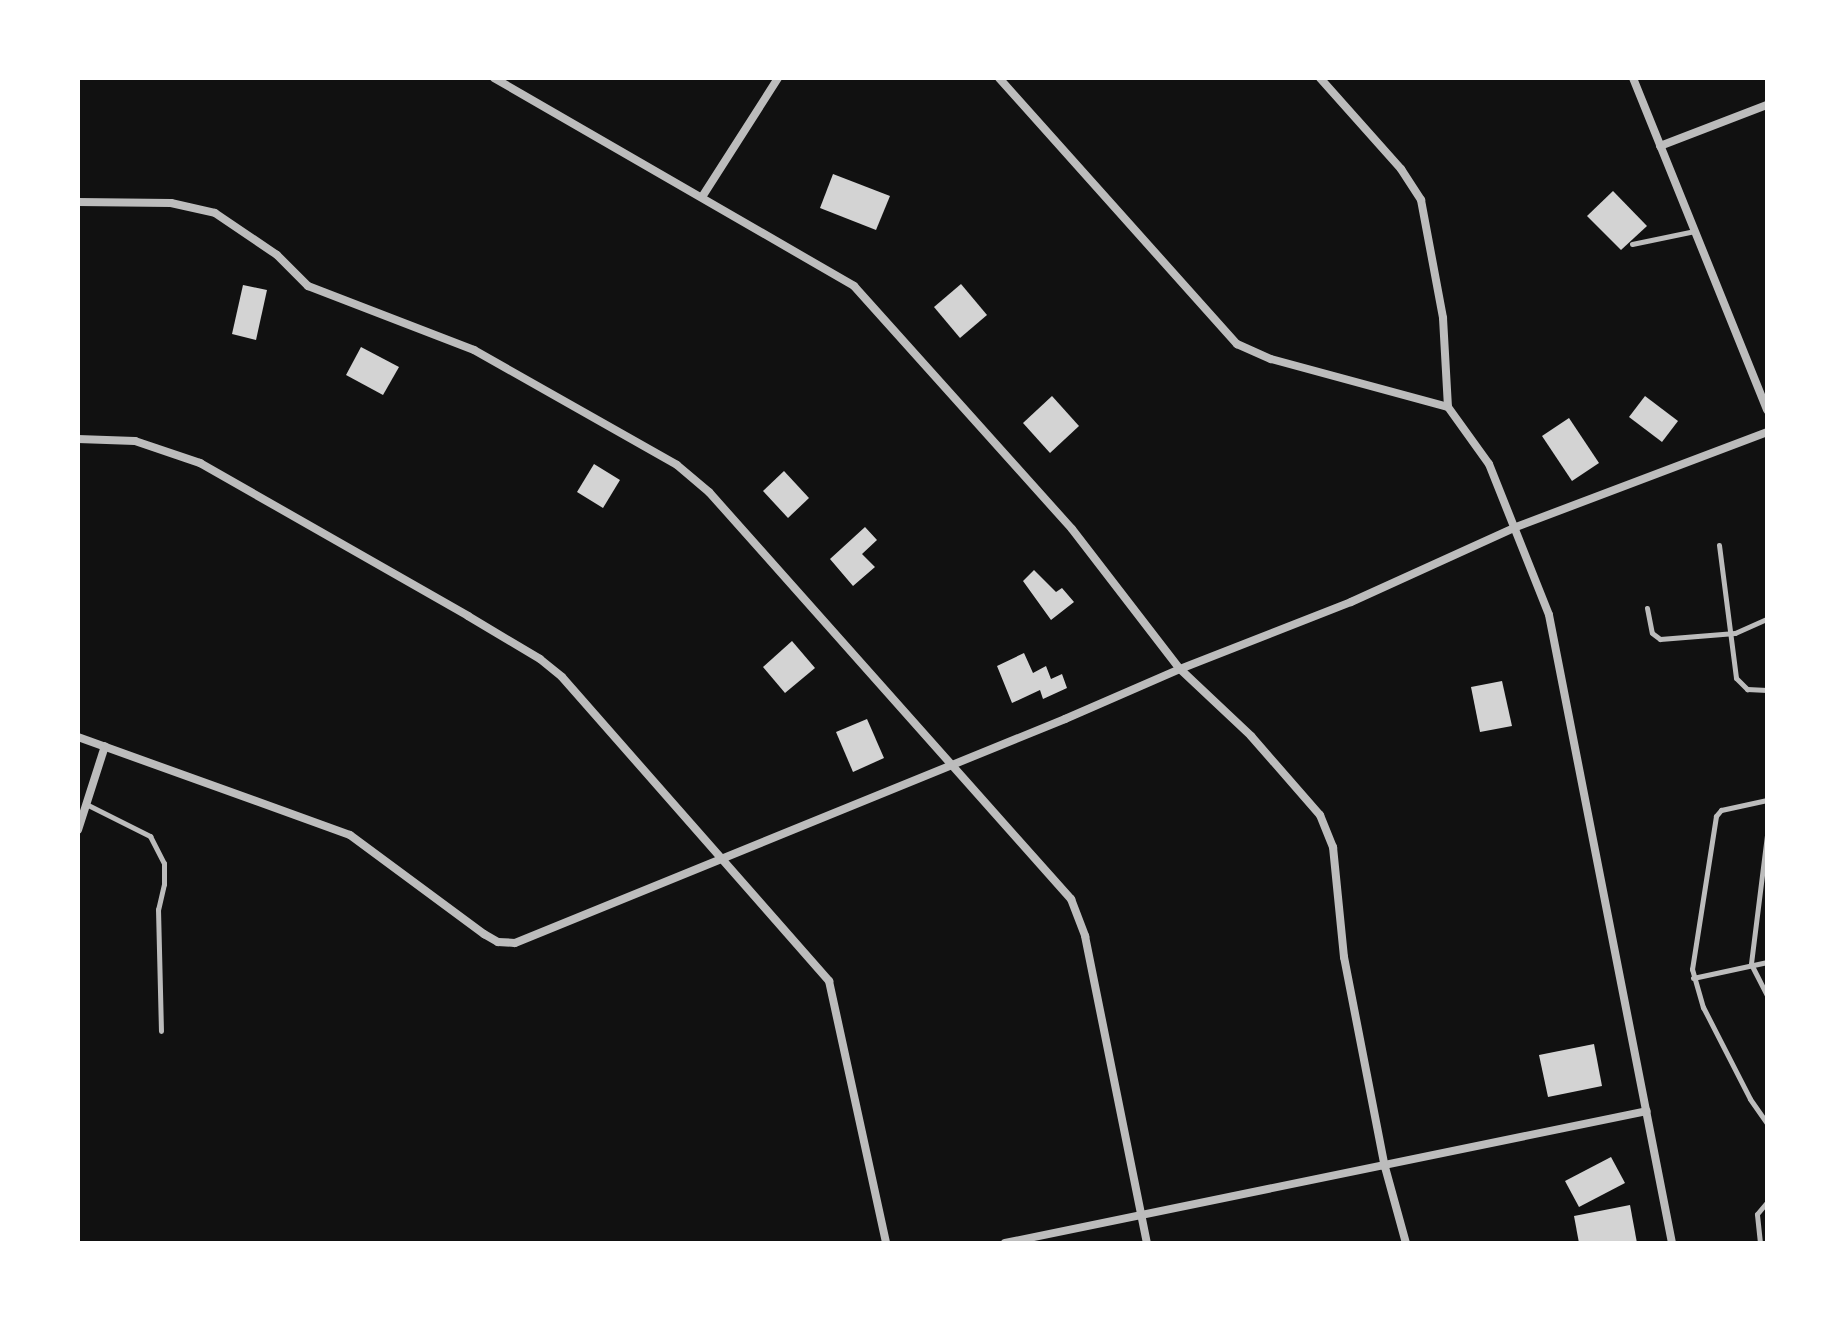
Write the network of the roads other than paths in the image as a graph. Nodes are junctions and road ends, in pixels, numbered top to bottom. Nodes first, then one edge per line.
1 (494, 78) edge
2 (778, 78) edge
3 (999, 78) edge
4 (1320, 78) edge
5 (1633, 78) edge
6 (1767, 105) edge
7 (1660, 146) junction
8 (702, 197) junction
9 (78, 202) edge
10 (1695, 231) junction
11 (1632, 244) dead end
12 (1448, 407) junction
13 (1767, 410) edge
14 (1767, 432) edge
15 (78, 439) edge
16 (1516, 527) junction
17 (1719, 545) dead end
18 (1647, 608) dead end
19 (1767, 619) edge
20 (1727, 632) junction
21 (1180, 669) junction
22 (1767, 690) edge
23 (78, 737) edge
24 (105, 746) junction
25 (952, 766) junction
26 (1767, 800) edge
27 (86, 804) junction
28 (78, 830) edge
29 (1767, 835) edge
30 (723, 859) junction
31 (1767, 962) edge
32 (1751, 964) junction
33 (1693, 978) junction
34 (1767, 995) edge
35 (161, 1031) dead end
36 (1647, 1111) junction
37 (1767, 1123) edge
38 (1385, 1167) junction
39 (1767, 1202) edge
40 (1141, 1216) junction
41 (886, 1243) edge
42 (1005, 1243) edge
43 (1147, 1243) edge
44 (1406, 1243) edge
45 (1672, 1243) edge
46 (1760, 1243) edge

1 - 8 street
2 - 8 street
3 - 12 street
4 - 12 street
5 - 7 street
6 - 7 street
7 - 10 street
8 - 21 street
9 - 25 street
10 - 11 lane
10 - 13 street
12 - 16 street
14 - 16 street
15 - 30 street
16 - 21 street
16 - 36 street
17 - 20 lane
18 - 20 lane
19 - 20 lane
20 - 22 lane
21 - 25 street
21 - 38 street
23 - 24 street
24 - 27 street
24 - 30 street
25 - 30 street
25 - 40 street
26 - 33 lane
27 - 28 street
27 - 35 lane
29 - 32 lane
30 - 41 street
31 - 32 lane
32 - 33 lane
32 - 34 lane
33 - 37 lane
36 - 38 street
36 - 45 street
38 - 40 street
38 - 44 street
39 - 46 lane
40 - 42 street
40 - 43 street

